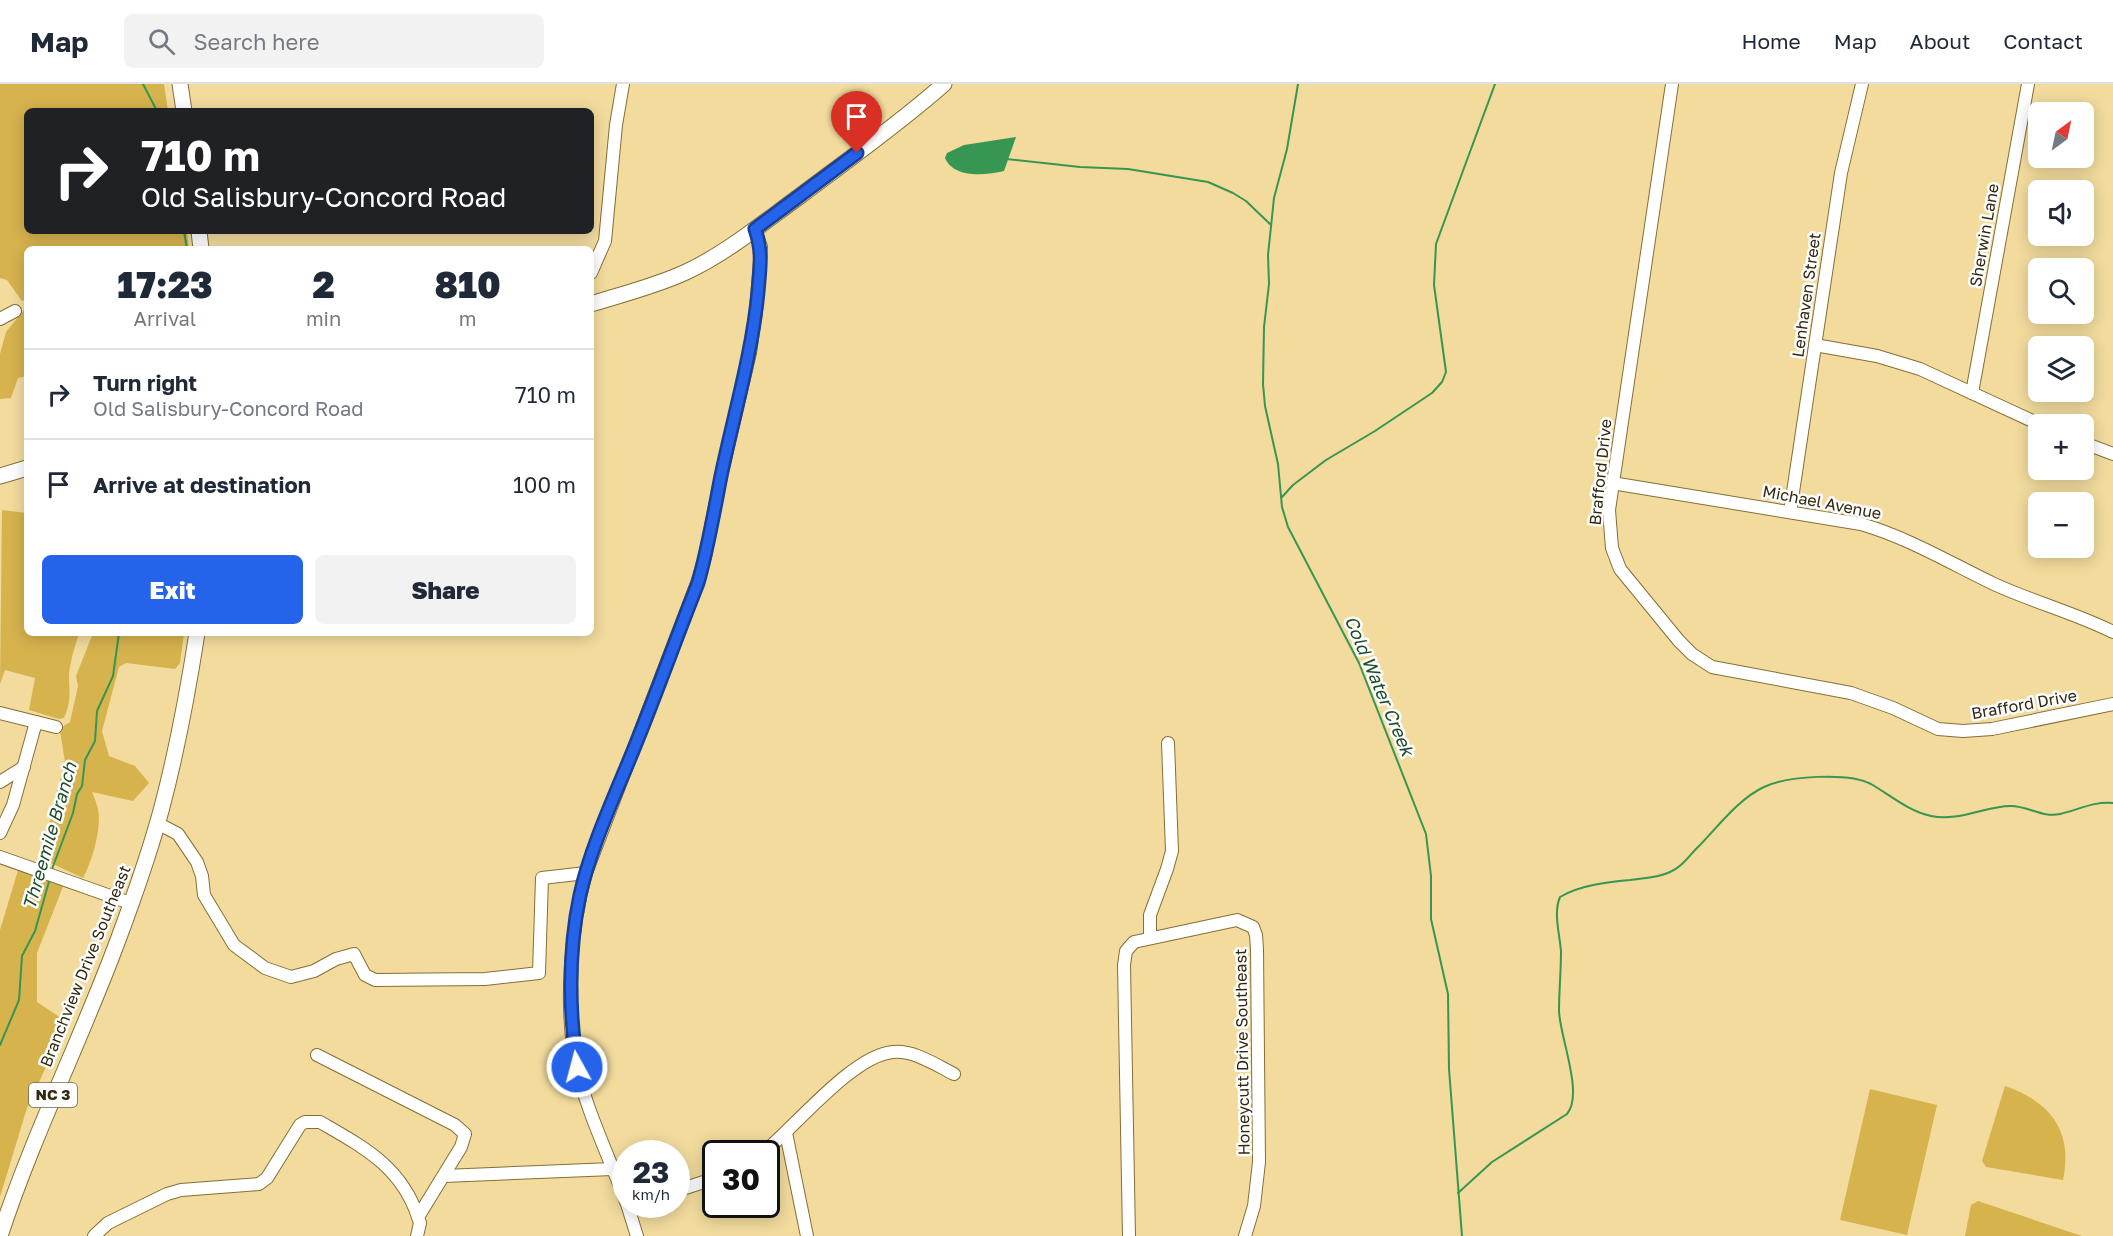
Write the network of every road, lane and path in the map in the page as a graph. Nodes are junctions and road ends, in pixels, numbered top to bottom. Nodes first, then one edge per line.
1 (180, 84) edge
2 (622, 84) edge
3 (944, 84) edge
4 (1672, 84) edge
5 (1862, 84) edge
6 (2028, 84) edge
7 (184, 108) edge
8 (755, 229) junction
9 (594, 266) edge
10 (594, 303) edge
11 (15, 311) dead end
12 (0, 319) edge
13 (1815, 345) junction
14 (1972, 393) junction
15 (2028, 419) edge
16 (2094, 447) edge
17 (2113, 454) edge
18 (24, 469) edge
19 (0, 476) edge
20 (1612, 483) junction
21 (1790, 512) junction
22 (2113, 632) edge
23 (196, 636) edge
24 (2113, 704) edge
25 (0, 712) edge
26 (36, 722) junction
27 (56, 727) dead end
28 (1168, 743) dead end
29 (24, 767) junction
30 (0, 782) edge
31 (157, 823) junction
32 (0, 833) edge
33 (0, 857) edge
34 (586, 873) junction
35 (130, 903) junction
36 (1150, 938) junction
37 (316, 1055) dead end
38 (954, 1074) dead end
39 (786, 1133) junction
40 (778, 1140) edge
41 (612, 1166) edge
42 (612, 1169) edge
43 (444, 1176) junction
44 (418, 1217) junction
45 (633, 1218) edge
46 (0, 1236) edge
47 (94, 1236) edge
48 (417, 1236) edge
49 (637, 1236) edge
50 (807, 1236) edge
51 (1129, 1236) edge
52 (1245, 1236) edge

1 - 7 main road
2 - 9 street
3 - 8 main road
4 - 20 street, Brafford Drive
5 - 13 street, Lenhaven Street
6 - 14 street, Sherwin Lane
8 - 10 main road
8 - 34 street
11 - 12 street
13 - 14 street
13 - 21 street, Lenhaven Street
14 - 15 street
16 - 17 street
18 - 19 main road
20 - 21 street, Michael Avenue
20 - 24 street, Brafford Drive
21 - 22 street, Michael Avenue
23 - 31 main road, Branchview Drive Southeast / NC 3
25 - 26 street
26 - 27 street
26 - 29 street
28 - 36 street
29 - 30 street
29 - 32 street
31 - 34 street
31 - 35 main road, Branchview Drive Southeast / NC 3
33 - 35 street
34 - 41 street
35 - 46 main road, Branchview Drive Southeast / NC 3
36 - 51 street, Honeycutt Drive Southeast
36 - 52 street, Honeycutt Drive Southeast
37 - 43 street
38 - 39 street
39 - 40 street
39 - 50 street
42 - 43 street
43 - 44 street
44 - 47 street
44 - 48 street
45 - 49 street

